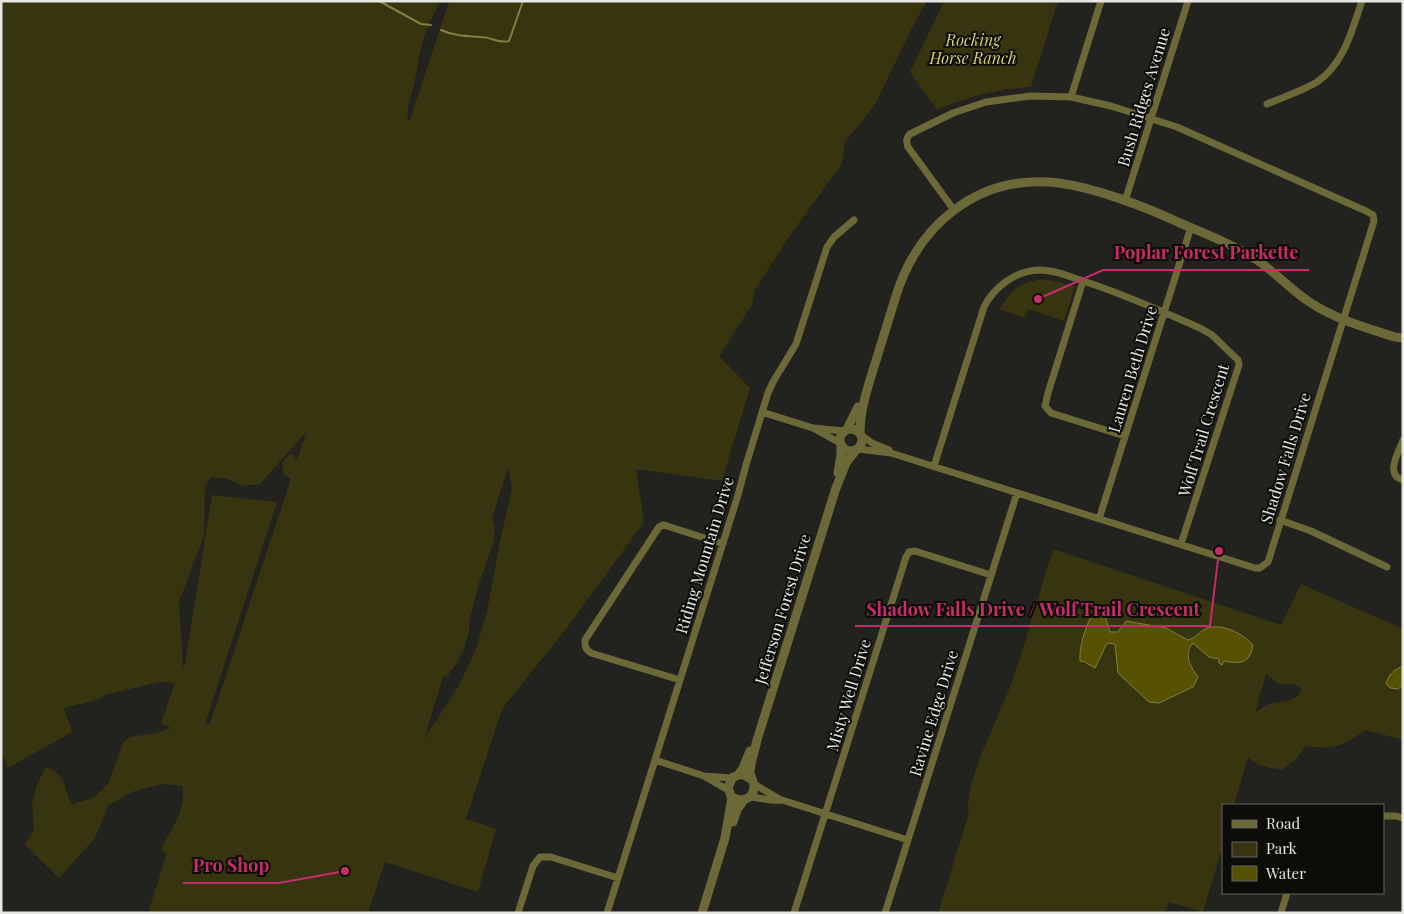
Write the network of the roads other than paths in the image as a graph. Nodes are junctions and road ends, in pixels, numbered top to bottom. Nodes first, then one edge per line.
1 (1101, 1) edge
2 (1188, 1) edge
3 (1362, 1) edge
4 (1071, 97) junction
5 (1267, 104) dead end
6 (1150, 119) junction
7 (1125, 201) junction
8 (954, 210) junction
9 (854, 220) dead end
10 (1191, 228) junction
11 (1083, 281) junction
12 (1164, 312) junction
13 (1343, 320) junction
14 (1400, 339) edge
15 (866, 394) junction
16 (762, 412) junction
17 (812, 428) junction
18 (845, 430) junction
19 (860, 434) junction
20 (1125, 436) junction
21 (1403, 440) edge
22 (840, 445) junction
23 (857, 450) junction
24 (891, 453) junction
25 (934, 466) junction
26 (1403, 480) edge
27 (836, 488) junction
28 (1017, 492) junction
29 (1099, 518) junction
30 (1280, 520) junction
31 (723, 544) junction
32 (1181, 544) junction
33 (1387, 567) dead end
34 (991, 575) junction
35 (680, 680) junction
36 (756, 740) junction
37 (655, 760) junction
38 (704, 776) junction
39 (735, 776) junction
40 (752, 782) junction
41 (730, 793) junction
42 (746, 798) junction
43 (782, 800) junction
44 (825, 814) junction
45 (1384, 816) edge
46 (1403, 818) edge
47 (725, 838) junction
48 (908, 840) junction
49 (618, 878) junction
50 (1287, 894) edge
51 (518, 913) edge
52 (607, 913) edge
53 (702, 913) edge
54 (794, 913) edge
55 (885, 913) edge
56 (1281, 913) edge

1 - 4 street
2 - 6 street, Bush Ridges Avenue
3 - 5 street
4 - 6 street
4 - 8 street
6 - 7 street, Bush Ridges Avenue
6 - 13 street, Shadow Falls Drive
7 - 8 street
7 - 10 street
8 - 15 street
9 - 16 street, Riding Mountain Drive
10 - 12 street, Lauren Beth Drive
10 - 13 street
11 - 12 street, Wolf Trail Crescent
11 - 20 street
11 - 25 street, Wolf Trail Crescent
12 - 20 street, Lauren Beth Drive
12 - 32 street, Wolf Trail Crescent
13 - 14 street
13 - 30 street, Shadow Falls Drive
15 - 18 street
15 - 19 street
16 - 17 street
16 - 31 street, Riding Mountain Drive
17 - 18 street
17 - 22 street
18 - 19 street
18 - 22 street
19 - 23 street
19 - 24 street, Shadow Falls Drive
20 - 29 street, Lauren Beth Drive
21 - 26 street
22 - 23 street
22 - 27 street, Jefferson Forest Drive
23 - 24 street, Shadow Falls Drive
23 - 27 street, Jefferson Forest Drive
24 - 25 street, Shadow Falls Drive
25 - 28 street, Shadow Falls Drive
27 - 36 street, Jefferson Forest Drive
28 - 29 street, Shadow Falls Drive
28 - 34 street, Ravine Edge Drive
29 - 32 street, Shadow Falls Drive
30 - 32 street, Shadow Falls Drive
30 - 33 street
31 - 35 street, Riding Mountain Drive
31 - 35 street
34 - 44 street, Misty Well Drive
34 - 48 street, Ravine Edge Drive
35 - 37 street, Riding Mountain Drive
36 - 39 street, Jefferson Forest Drive
36 - 40 street, Jefferson Forest Drive
37 - 38 street
37 - 49 street, Riding Mountain Drive
38 - 39 street
38 - 41 street
39 - 40 street
39 - 41 street
40 - 42 street
40 - 43 street
41 - 42 street
41 - 47 street
42 - 43 street
42 - 47 street
43 - 44 street
44 - 48 street
44 - 54 street
45 - 46 street
47 - 53 street
48 - 55 street, Ravine Edge Drive
49 - 51 street
49 - 52 street, Riding Mountain Drive
50 - 56 street

